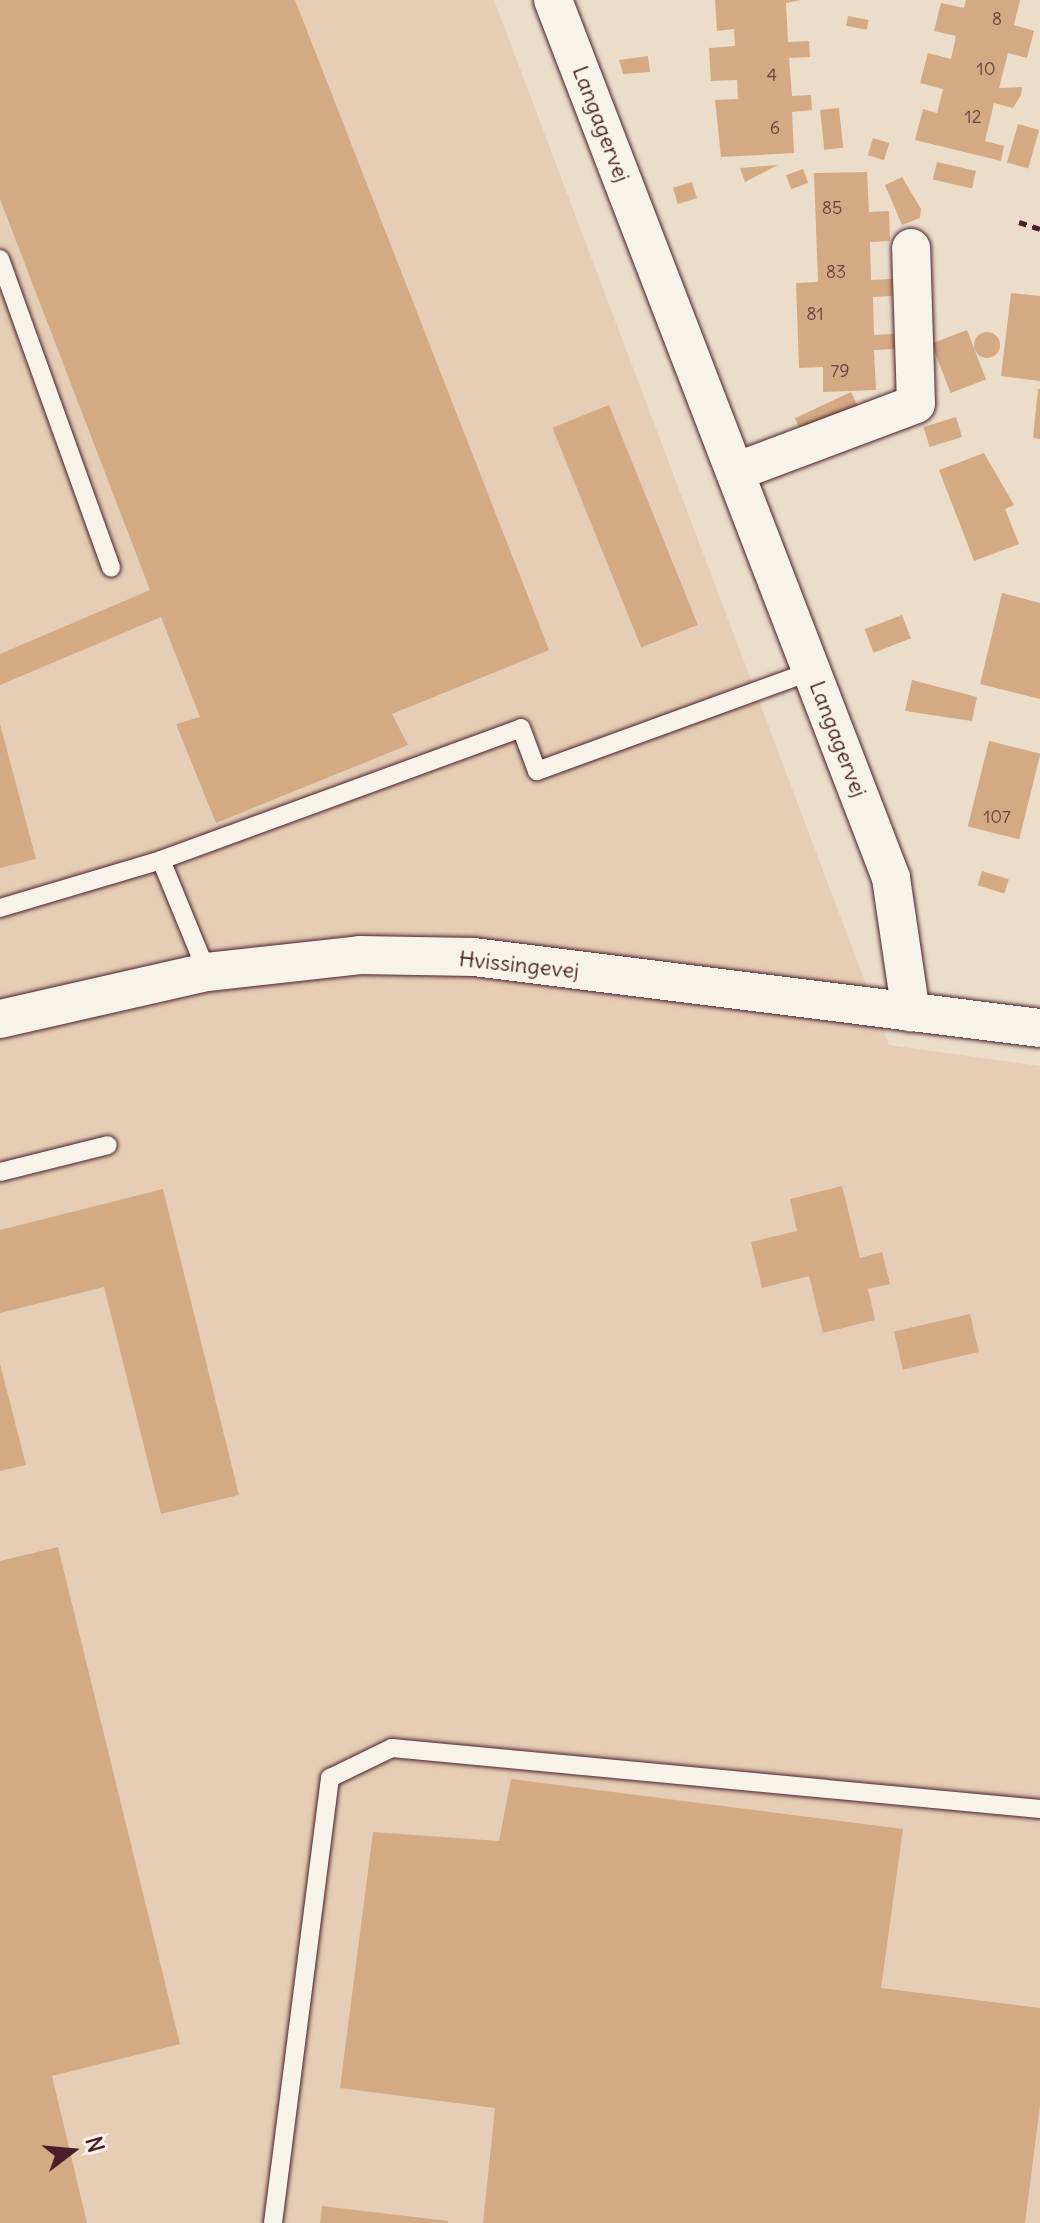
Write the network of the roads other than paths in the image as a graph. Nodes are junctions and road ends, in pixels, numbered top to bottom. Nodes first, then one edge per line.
1 (553, 0) edge
2 (911, 248) dead end
3 (0, 259) edge
4 (735, 472) junction
5 (111, 568) dead end
6 (812, 671) junction
7 (161, 860) junction
8 (0, 908) edge
9 (207, 972) junction
10 (911, 1013) junction
11 (0, 1019) edge
12 (1040, 1028) edge
13 (108, 1145) dead end
14 (0, 1172) edge
15 (1040, 1809) edge
16 (273, 2223) edge

1 - 4 street, Langagervej
2 - 4 street
3 - 5 lane
4 - 6 street, Langagervej
6 - 7 lane
6 - 10 street, Langagervej
7 - 8 lane
7 - 9 lane
9 - 10 street, Hvissingevej
9 - 11 street, Hvissingevej
10 - 12 street, Hvissingevej
13 - 14 lane
15 - 16 lane

